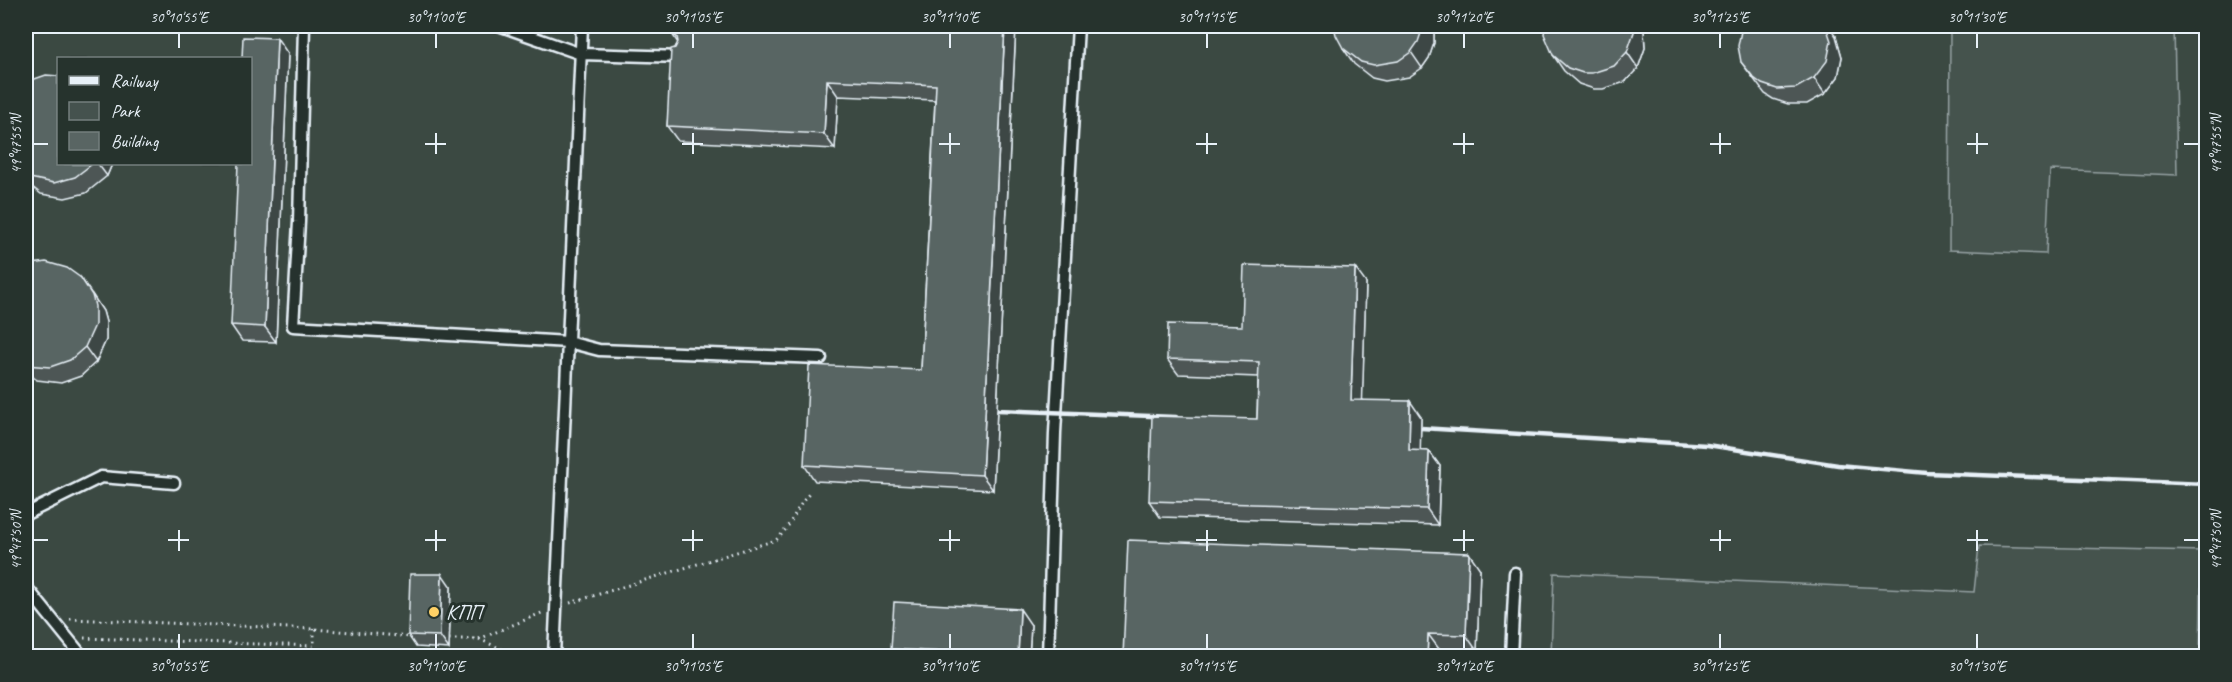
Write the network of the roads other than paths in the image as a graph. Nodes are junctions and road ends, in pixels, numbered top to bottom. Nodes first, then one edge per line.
1 (304, 26) edge
2 (501, 26) edge
3 (582, 26) edge
4 (1078, 26) edge
5 (580, 54) junction
6 (682, 57) edge
7 (568, 342) junction
8 (821, 358) dead end
9 (174, 483) dead end
10 (26, 514) edge
11 (1515, 573) dead end
12 (26, 587) edge
13 (81, 657) edge
14 (554, 657) edge
15 (1048, 657) edge
16 (1511, 657) edge

1 - 7 lane
2 - 5 lane
3 - 5 lane
4 - 15 lane
5 - 6 lane
5 - 7 lane
7 - 8 lane
7 - 14 lane
9 - 10 lane
11 - 16 lane
12 - 13 lane

